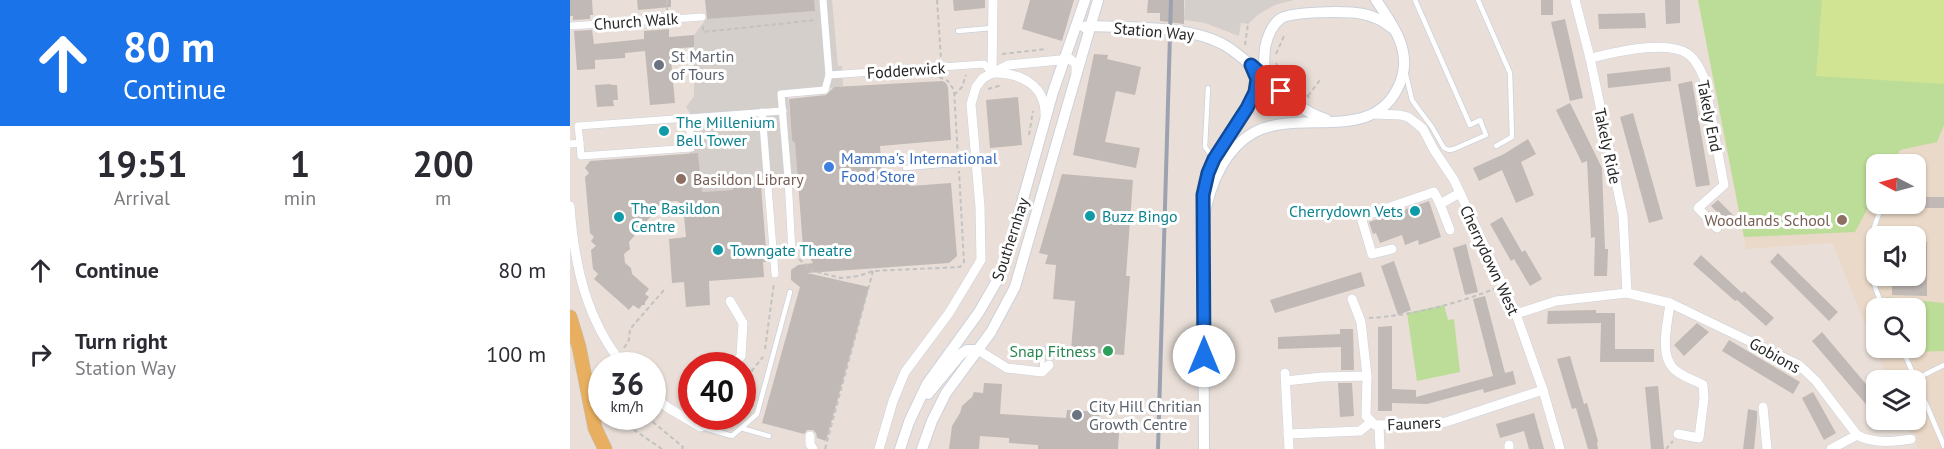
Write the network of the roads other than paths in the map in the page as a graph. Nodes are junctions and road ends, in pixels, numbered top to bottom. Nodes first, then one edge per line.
1 (824, 0) edge
2 (993, 0) edge
3 (1098, 0) edge
4 (1376, 0) edge
5 (1415, 0) edge
6 (1478, 0) edge
7 (1575, 0) edge
8 (1083, 5) edge
9 (702, 17) road end
10 (570, 26) edge
11 (1090, 26) junction
12 (992, 28) junction
13 (958, 31) dead end
14 (1397, 32) junction
15 (1072, 37) junction
16 (1065, 58) junction
17 (1590, 58) junction
18 (1404, 63) junction
19 (1251, 65) junction
20 (992, 73) junction
21 (829, 75) junction
22 (1076, 76) junction
23 (1271, 82) junction
24 (1208, 88) dead end
25 (783, 111) junction
26 (762, 112) junction
27 (1373, 114) junction
28 (689, 118) junction
29 (1335, 121) junction
30 (1044, 125) junction
31 (580, 143) junction
32 (570, 144) edge
33 (1496, 146) dead end
34 (1214, 159) junction
35 (976, 162) junction
36 (905, 168) dead end
37 (1460, 193) junction
38 (1440, 204) junction
39 (570, 206) edge
40 (570, 213) edge
41 (1879, 214) edge
42 (1203, 222) junction
43 (1717, 228) dead end
44 (1450, 230) dead end
45 (1392, 249) dead end
46 (792, 253) road end
47 (775, 274) road end
48 (790, 292) dead end
49 (1627, 293) junction
50 (1879, 298) edge
51 (1352, 299) dead end
52 (730, 301) dead end
53 (1670, 303) junction
54 (1516, 314) junction
55 (570, 317) edge
56 (1043, 349) dead end
57 (978, 350) junction
58 (614, 352) edge
59 (741, 352) edge
60 (1943, 367) edge
61 (1046, 372) joint
62 (1926, 375) edge
63 (1366, 376) junction
64 (1542, 390) junction
65 (1926, 403) edge
66 (666, 406) edge
67 (1763, 407) dead end
68 (678, 414) edge
69 (756, 415) edge
70 (909, 422) junction
71 (1375, 424) junction
72 (711, 430) edge
73 (739, 430) edge
74 (748, 430) edge
75 (1288, 434) junction
76 (1678, 434) dead end
77 (1857, 435) junction
78 (769, 436) dead end
79 (810, 436) dead end
80 (1911, 439) dead end
81 (1944, 446) edge
82 (880, 447) edge
83 (1205, 448) edge
84 (605, 449) edge
85 (813, 449) edge
86 (900, 449) edge
87 (922, 449) edge
88 (1289, 449) edge
89 (1380, 449) edge
90 (1560, 449) edge
91 (1767, 449) edge
92 (1831, 449) edge

1 - 21 street
2 - 12 street
3 - 11 street, Southernhay
4 - 14 street
5 - 18 lane
6 - 33 lane
7 - 17 street, Takely Ride
8 - 11 street, Southernhay
8 - 15 street, Southernhay
9 - 10 street, Church Walk
11 - 15 street
11 - 19 street, Station Way
11 - 22 street, Southernhay
12 - 13 lane
12 - 20 street
14 - 18 street
14 - 23 street
15 - 16 street, Southernhay
16 - 20 street
16 - 22 street
16 - 30 street, Southernhay
17 - 43 street, Takely End
17 - 49 street, Takely Ride
18 - 27 street
19 - 23 street, Station Way
19 - 34 street
20 - 21 street, Fodderwick
20 - 30 street
20 - 35 street
21 - 25 street
22 - 57 street, Southernhay
23 - 29 street, Station Way
24 - 34 lane
25 - 26 street
25 - 46 street
26 - 28 street
26 - 47 street
27 - 29 street
27 - 37 street, Cherrydown West
28 - 31 street
28 - 31 street
29 - 42 street
30 - 70 street, Southernhay
31 - 32 street
34 - 42 street
35 - 36 lane
35 - 82 street
37 - 38 street
37 - 54 street, Cherrydown West
38 - 44 street
38 - 45 street
39 - 40 street
40 - 58 street
41 - 50 lane
42 - 83 street
48 - 69 lane
49 - 53 street, Gobions
49 - 54 street, Gobions
51 - 63 street, Fauners
52 - 59 street
53 - 76 street
53 - 77 street, Gobions
54 - 64 street, Cherrydown West
55 - 84 main road
56 - 61 lane
57 - 61 street
57 - 70 street, Southernhay
57 - 87 street, Southernhay
60 - 62 lane
63 - 71 street, Fauners
63 - 75 street
64 - 71 street, Fauners
64 - 90 street, Cherrydown West
65 - 81 lane
66 - 68 street
67 - 91 street
70 - 86 street, Southernhay
71 - 75 street
71 - 89 street
72 - 73 lane
74 - 78 lane
75 - 88 street
77 - 80 street
77 - 92 street
79 - 85 street

